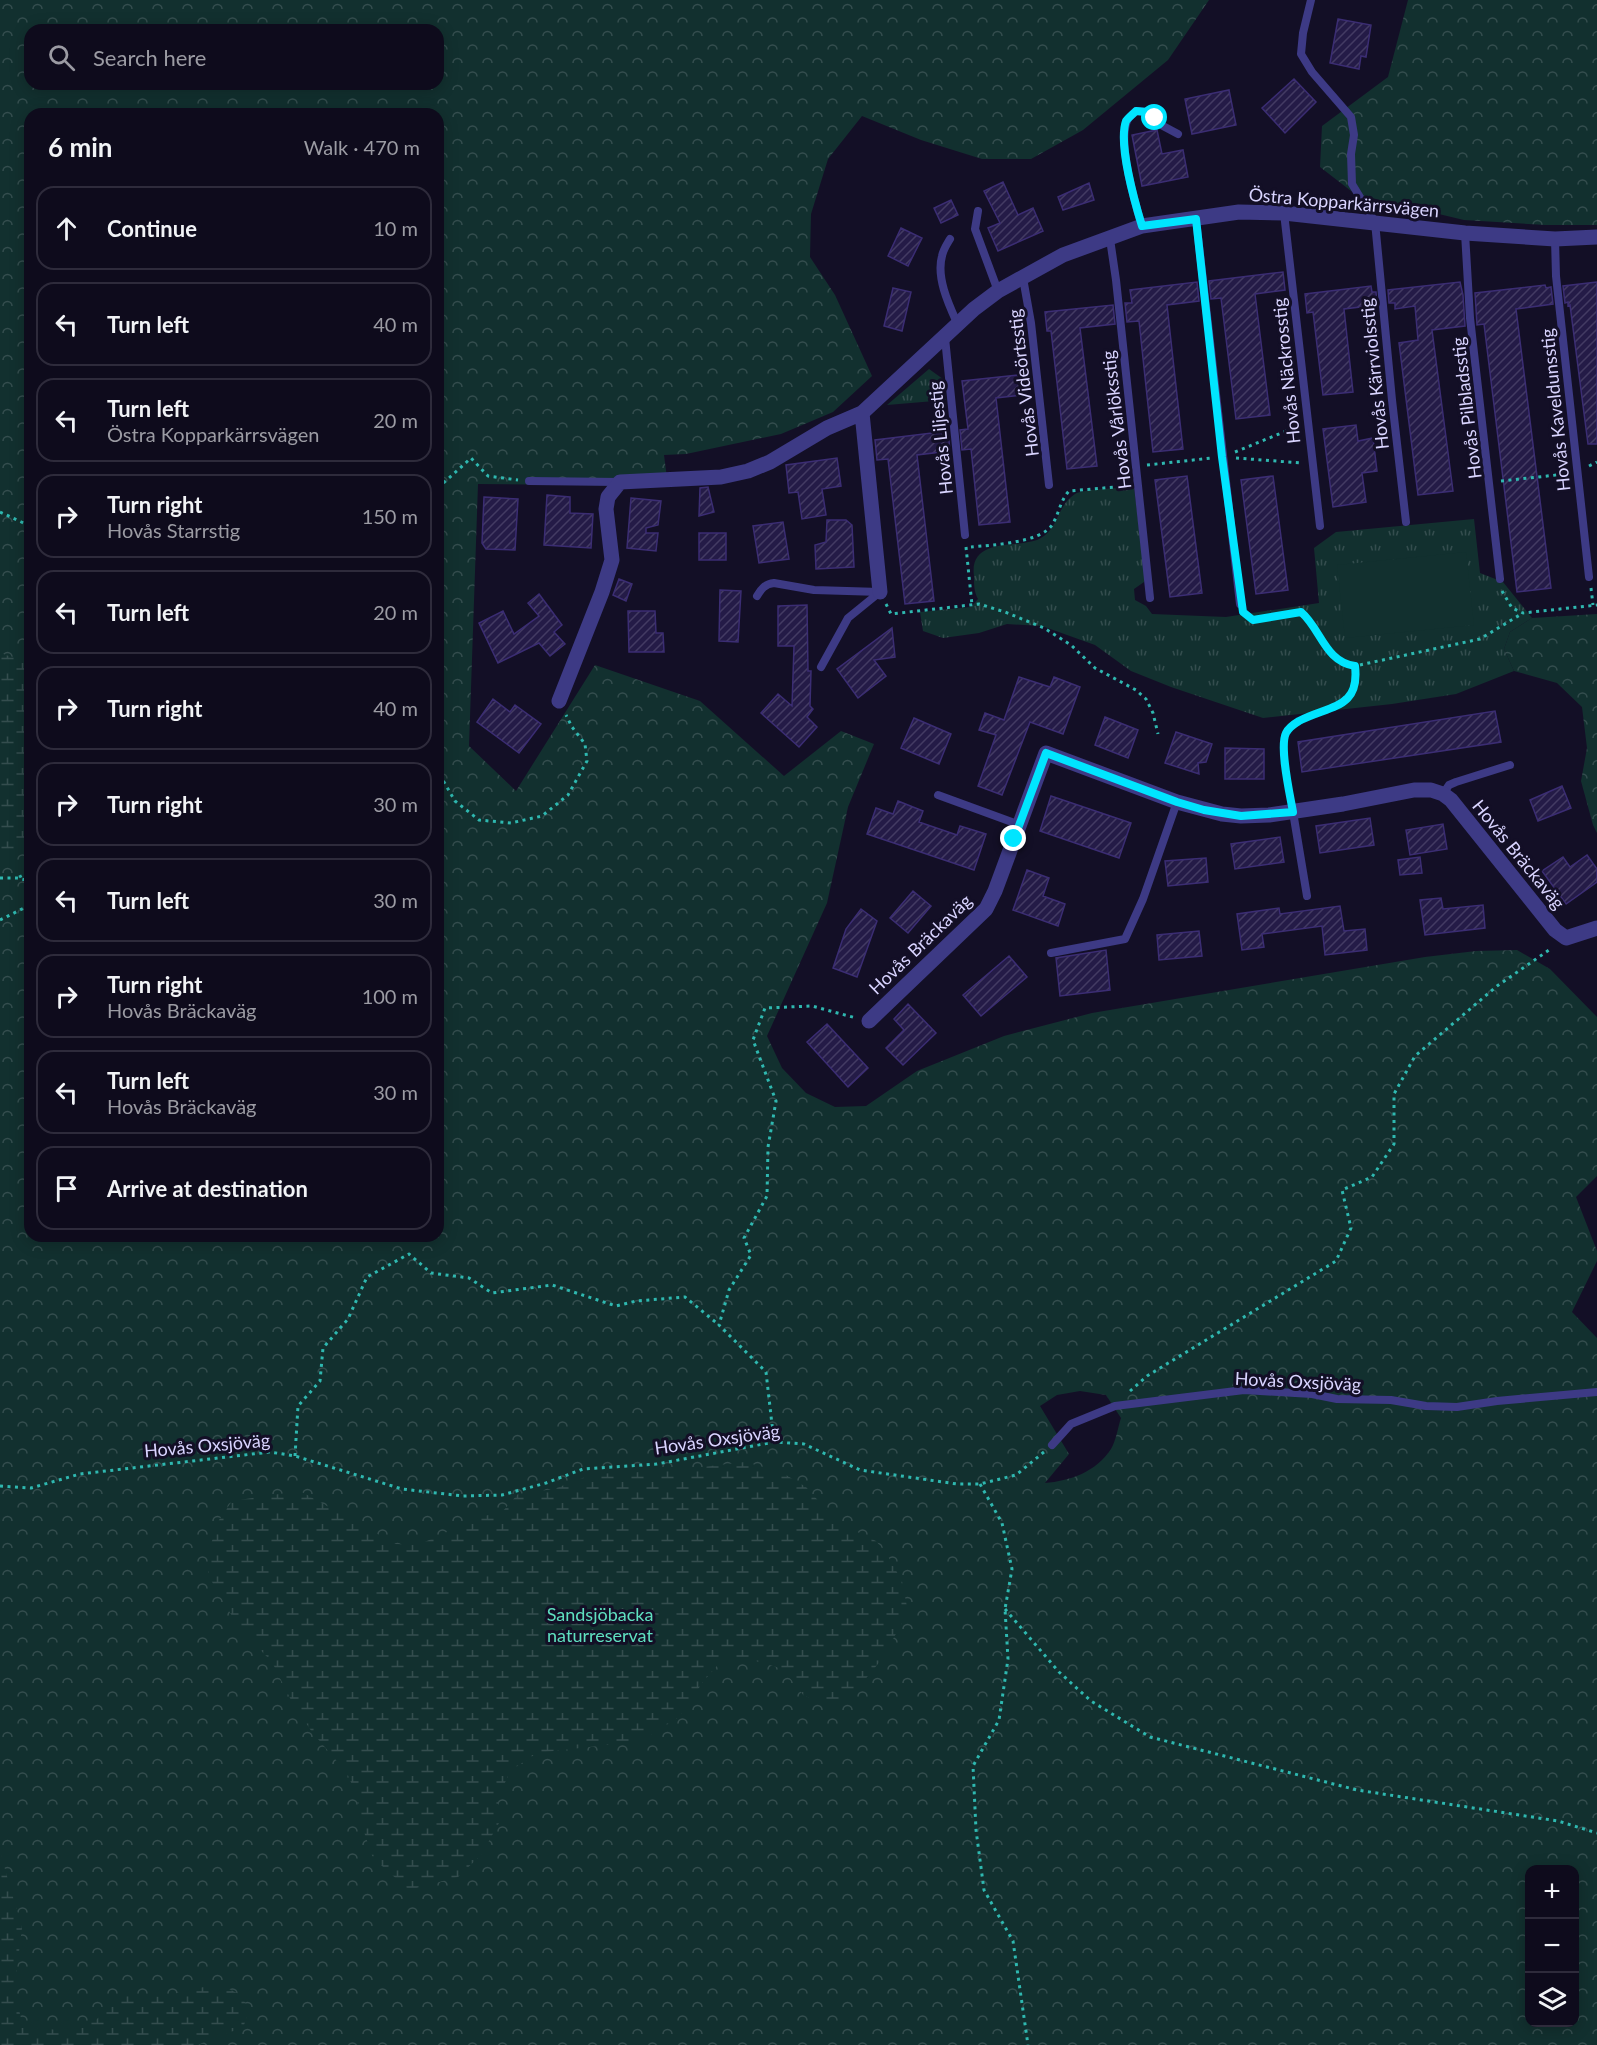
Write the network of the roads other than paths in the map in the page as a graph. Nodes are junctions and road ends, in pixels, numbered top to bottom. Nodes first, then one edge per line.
1 (1311, 0) edge
2 (1178, 134) dead end
3 (978, 211) dead end
4 (1284, 213) junction
5 (1196, 219) junction
6 (1375, 222) junction
7 (1142, 226) junction
8 (1465, 233) junction
9 (1597, 237) edge
10 (950, 239) dead end
11 (1110, 239) junction
12 (1555, 239) junction
13 (1023, 278) junction
14 (998, 291) junction
15 (958, 325) junction
16 (945, 338) junction
17 (862, 413) junction
18 (529, 481) road end
19 (620, 482) junction
20 (1049, 485) dead end
21 (1406, 522) dead end
22 (1320, 526) dead end
23 (965, 535) road end
24 (1589, 577) road end
25 (1500, 579) road end
26 (880, 592) junction
27 (757, 596) dead end
28 (1150, 598) dead end
29 (1240, 604) road end
30 (821, 667) dead end
31 (559, 701) road end
32 (1510, 765) dead end
33 (1443, 794) junction
34 (938, 795) dead end
35 (1177, 802) junction
36 (1293, 812) junction
37 (1020, 825) junction
38 (1307, 896) dead end
39 (1597, 928) edge
40 (1051, 953) dead end
41 (869, 1021) road end
42 (1597, 1392) edge
43 (1052, 1445) road end

1 - 6 lane
2 - 7 lane
3 - 14 lane
4 - 5 street, Östra Kopparkärrsvägen
4 - 6 street, Östra Kopparkärrsvägen
4 - 22 lane, Hovås Näckrosstig
5 - 7 street, Östra Kopparkärrsvägen
5 - 29 lane
6 - 8 street, Östra Kopparkärrsvägen
6 - 21 lane, Hovås Kärrviolsstig
7 - 11 street, Östra Kopparkärrsvägen
8 - 12 street, Östra Kopparkärrsvägen
8 - 25 lane, Hovås Pilbladsstig
9 - 12 street, Östra Kopparkärrsvägen
10 - 15 lane
11 - 13 street, Östra Kopparkärrsvägen
11 - 28 lane, Hovås Vårlöksstig
12 - 24 lane, Hovås Kaveldunsstig
13 - 14 street, Östra Kopparkärrsvägen
13 - 20 lane, Hovås Videörtsstig
14 - 15 street, Östra Kopparkärrsvägen
15 - 16 street, Östra Kopparkärrsvägen
16 - 17 street, Östra Kopparkärrsvägen
16 - 23 lane, Hovås Liljestig
17 - 19 street, Östra Kopparkärrsvägen
17 - 26 street
18 - 19 lane
19 - 31 street
26 - 27 lane
26 - 30 lane
32 - 33 lane, Hovås Bräckaväg
33 - 36 street, Hovås Bräckaväg
33 - 39 street, Hovås Bräckaväg
34 - 37 lane
35 - 36 street, Hovås Bräckaväg
35 - 37 street, Hovås Bräckaväg
35 - 40 lane
36 - 38 lane
37 - 41 street, Hovås Bräckaväg
42 - 43 lane, Hovås Oxsjöväg

